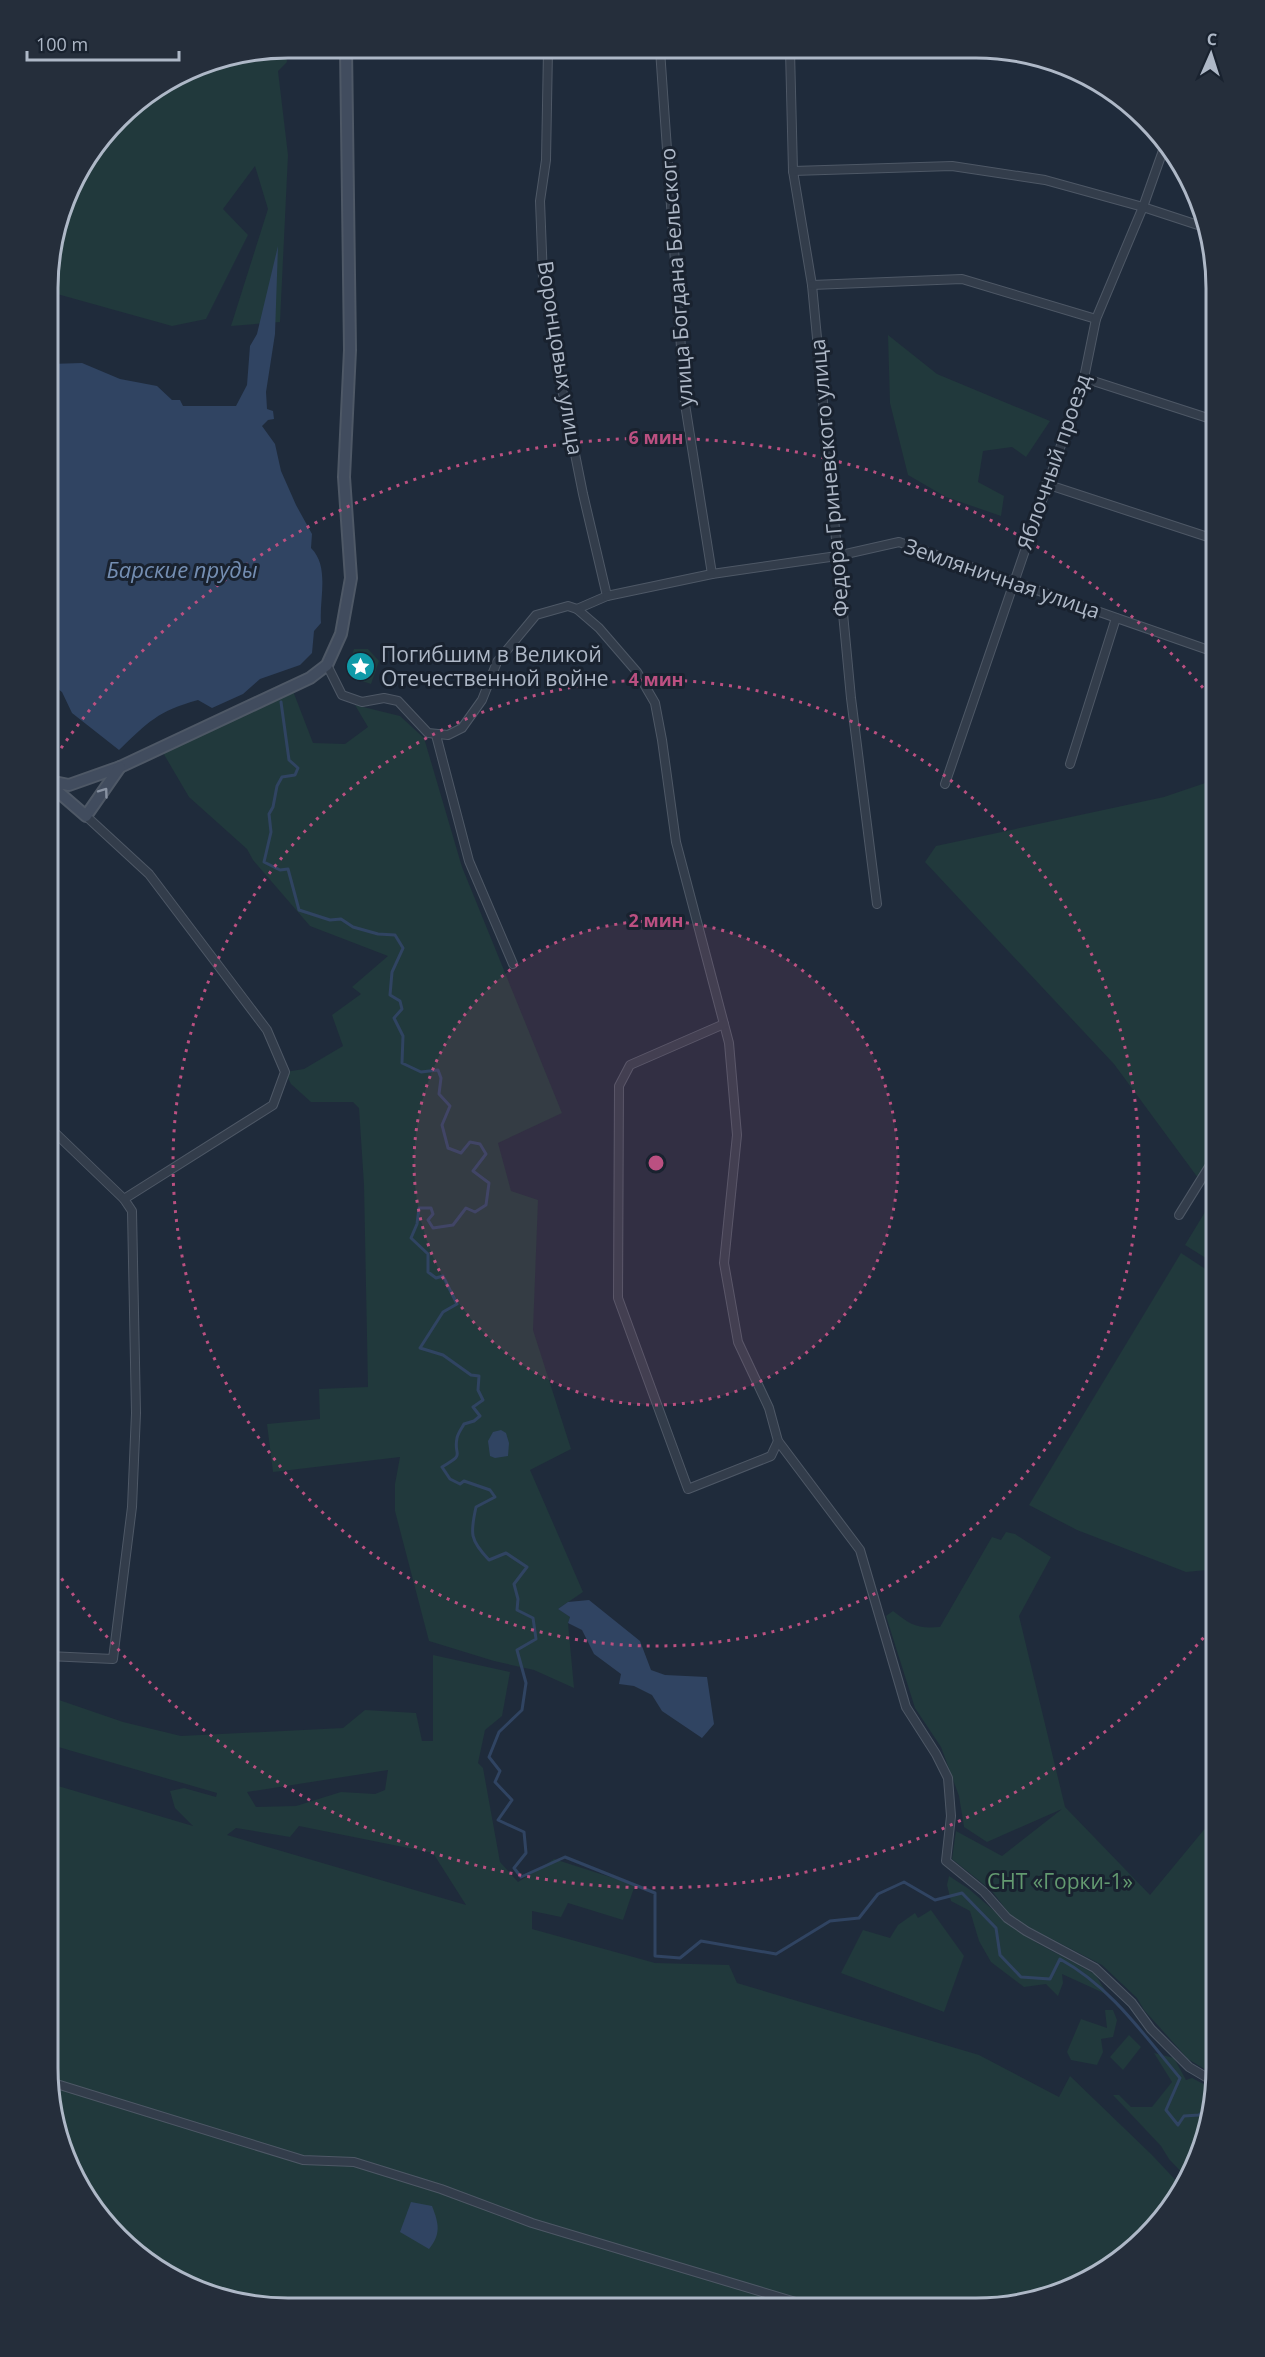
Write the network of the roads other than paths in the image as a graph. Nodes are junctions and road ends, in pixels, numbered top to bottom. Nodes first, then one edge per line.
1 (346, 58) edge
2 (548, 58) edge
3 (661, 58) edge
4 (790, 58) edge
5 (1162, 153) edge
6 (793, 171) junction
7 (1143, 207) junction
8 (1198, 225) edge
9 (812, 285) junction
10 (1096, 319) junction
11 (1084, 378) junction
12 (1206, 417) edge
13 (1046, 484) junction
14 (1206, 536) edge
15 (837, 556) junction
16 (712, 574) junction
17 (1014, 582) junction
18 (607, 596) junction
19 (578, 609) junction
20 (1116, 618) junction
21 (1206, 648) edge
22 (327, 665) junction
23 (436, 735) junction
24 (1070, 764) dead end
25 (120, 767) junction
26 (58, 784) edge
27 (945, 784) dead end
28 (69, 785) junction
29 (58, 791) edge
30 (66, 799) junction
31 (86, 816) junction
32 (878, 904) dead end
33 (513, 964) dead end
34 (724, 1024) junction
35 (58, 1136) edge
36 (1206, 1172) edge
37 (124, 1199) junction
38 (1179, 1215) dead end
39 (778, 1441) junction
40 (58, 1656) edge
41 (1206, 2077) edge
42 (59, 2085) edge
43 (785, 2298) edge

1 - 22 street
2 - 18 street, Воронцовых улица
3 - 16 street, улица Богдана Бельского
4 - 6 street, Федора Гриневского улица
5 - 7 street, Яблочный проезд
6 - 7 street
6 - 9 street, Федора Гриневского улица
7 - 8 street
7 - 10 street, Яблочный проезд
9 - 10 street
9 - 15 street, Федора Гриневского улица
10 - 11 street, Яблочный проезд
11 - 12 street
11 - 13 street, Яблочный проезд
13 - 14 street
13 - 17 street, Яблочный проезд
15 - 16 street, Земляничная улица
15 - 17 street, Земляничная улица
15 - 32 street, Федора Гриневского улица
16 - 18 street, Земляничная улица
17 - 20 street, Земляничная улица
17 - 27 street, Яблочный проезд
18 - 19 street
19 - 23 street
19 - 34 street
20 - 21 street, Земляничная улица
20 - 24 street
22 - 23 street
22 - 25 street
23 - 33 street
25 - 28 street
31 -> 25 street
26 - 28 street
28 - 30 street
29 - 30 street
30 - 31 street
31 - 37 street
34 - 39 street
34 - 39 street
35 - 37 street
36 - 38 street
37 - 40 street
39 - 41 street
42 - 43 street

